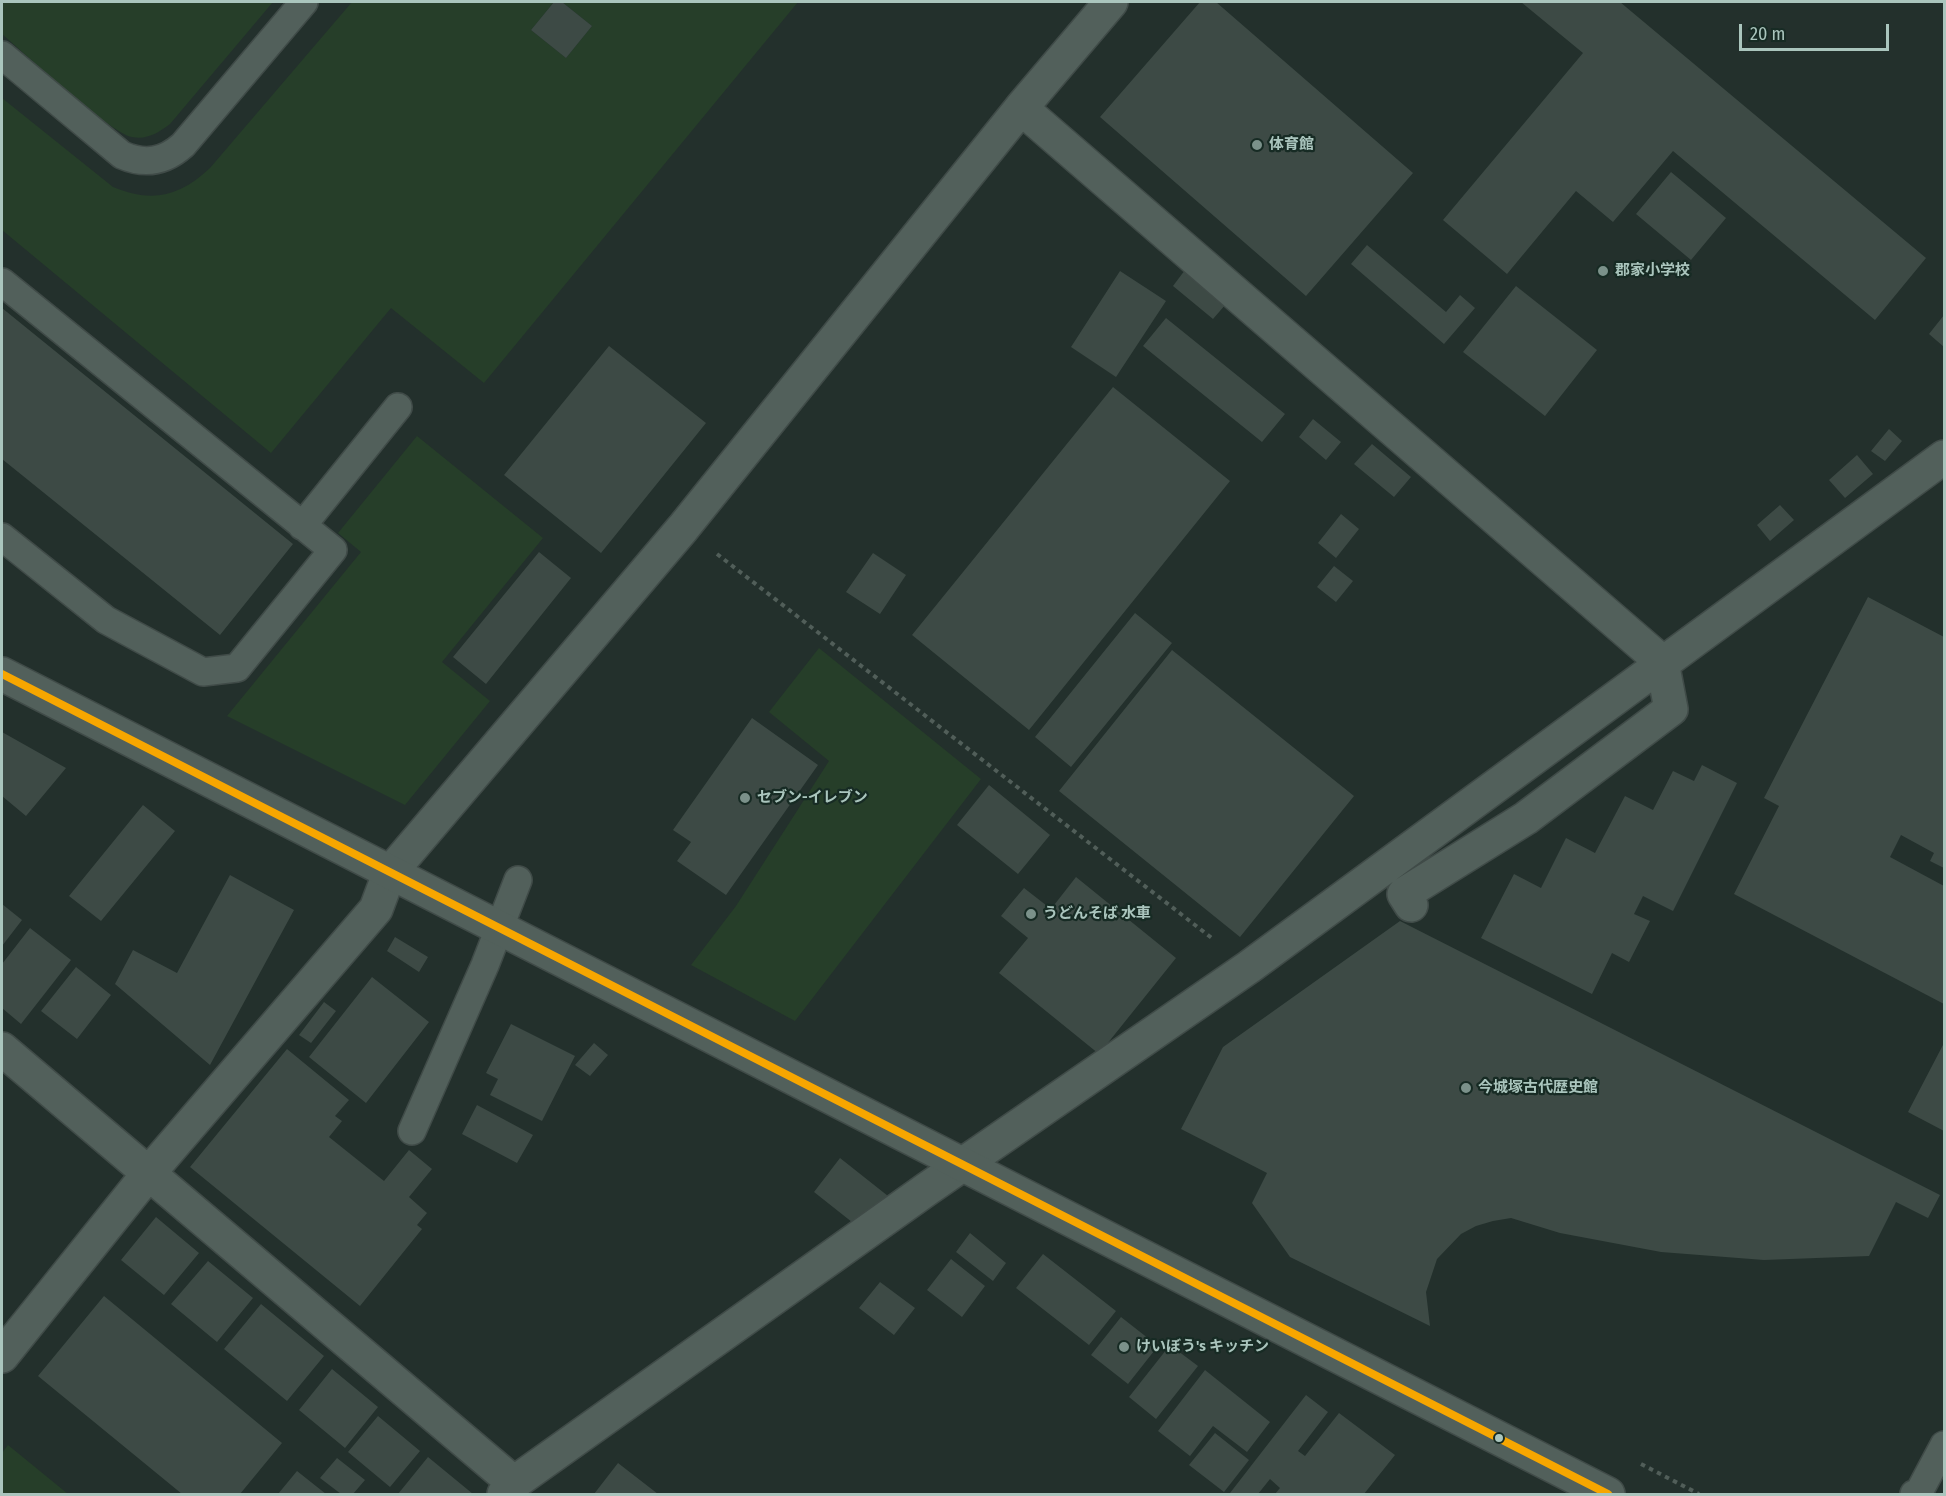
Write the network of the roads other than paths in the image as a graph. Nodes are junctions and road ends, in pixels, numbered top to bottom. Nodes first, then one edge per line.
1 (304, 2) edge
2 (1111, 2) edge
3 (2, 56) edge
4 (1021, 108) junction
5 (2, 282) edge
6 (398, 407) dead end
7 (1944, 457) edge
8 (302, 526) junction
9 (2, 537) edge
10 (1662, 662) junction
11 (2, 674) edge
12 (389, 874) junction
13 (518, 880) dead end
14 (1411, 905) dead end
15 (499, 930) junction
16 (2, 1049) edge
17 (412, 1131) dead end
18 (963, 1164) junction
19 (148, 1174) junction
20 (2, 1356) edge
21 (1944, 1445) edge
22 (509, 1489) edge
23 (1608, 1494) edge
24 (1914, 1494) edge

1 - 3 lane
2 - 4 street
4 - 10 street
4 - 12 street
5 - 8 lane
6 - 8 lane
7 - 10 street
8 - 9 lane
10 - 14 street
10 - 18 street
11 - 12 street
12 - 15 street
12 - 19 street
13 - 15 lane
15 - 17 lane
15 - 18 street
16 - 19 street
18 - 22 street
18 - 23 street
19 - 20 street
19 - 22 street
21 - 24 lane

